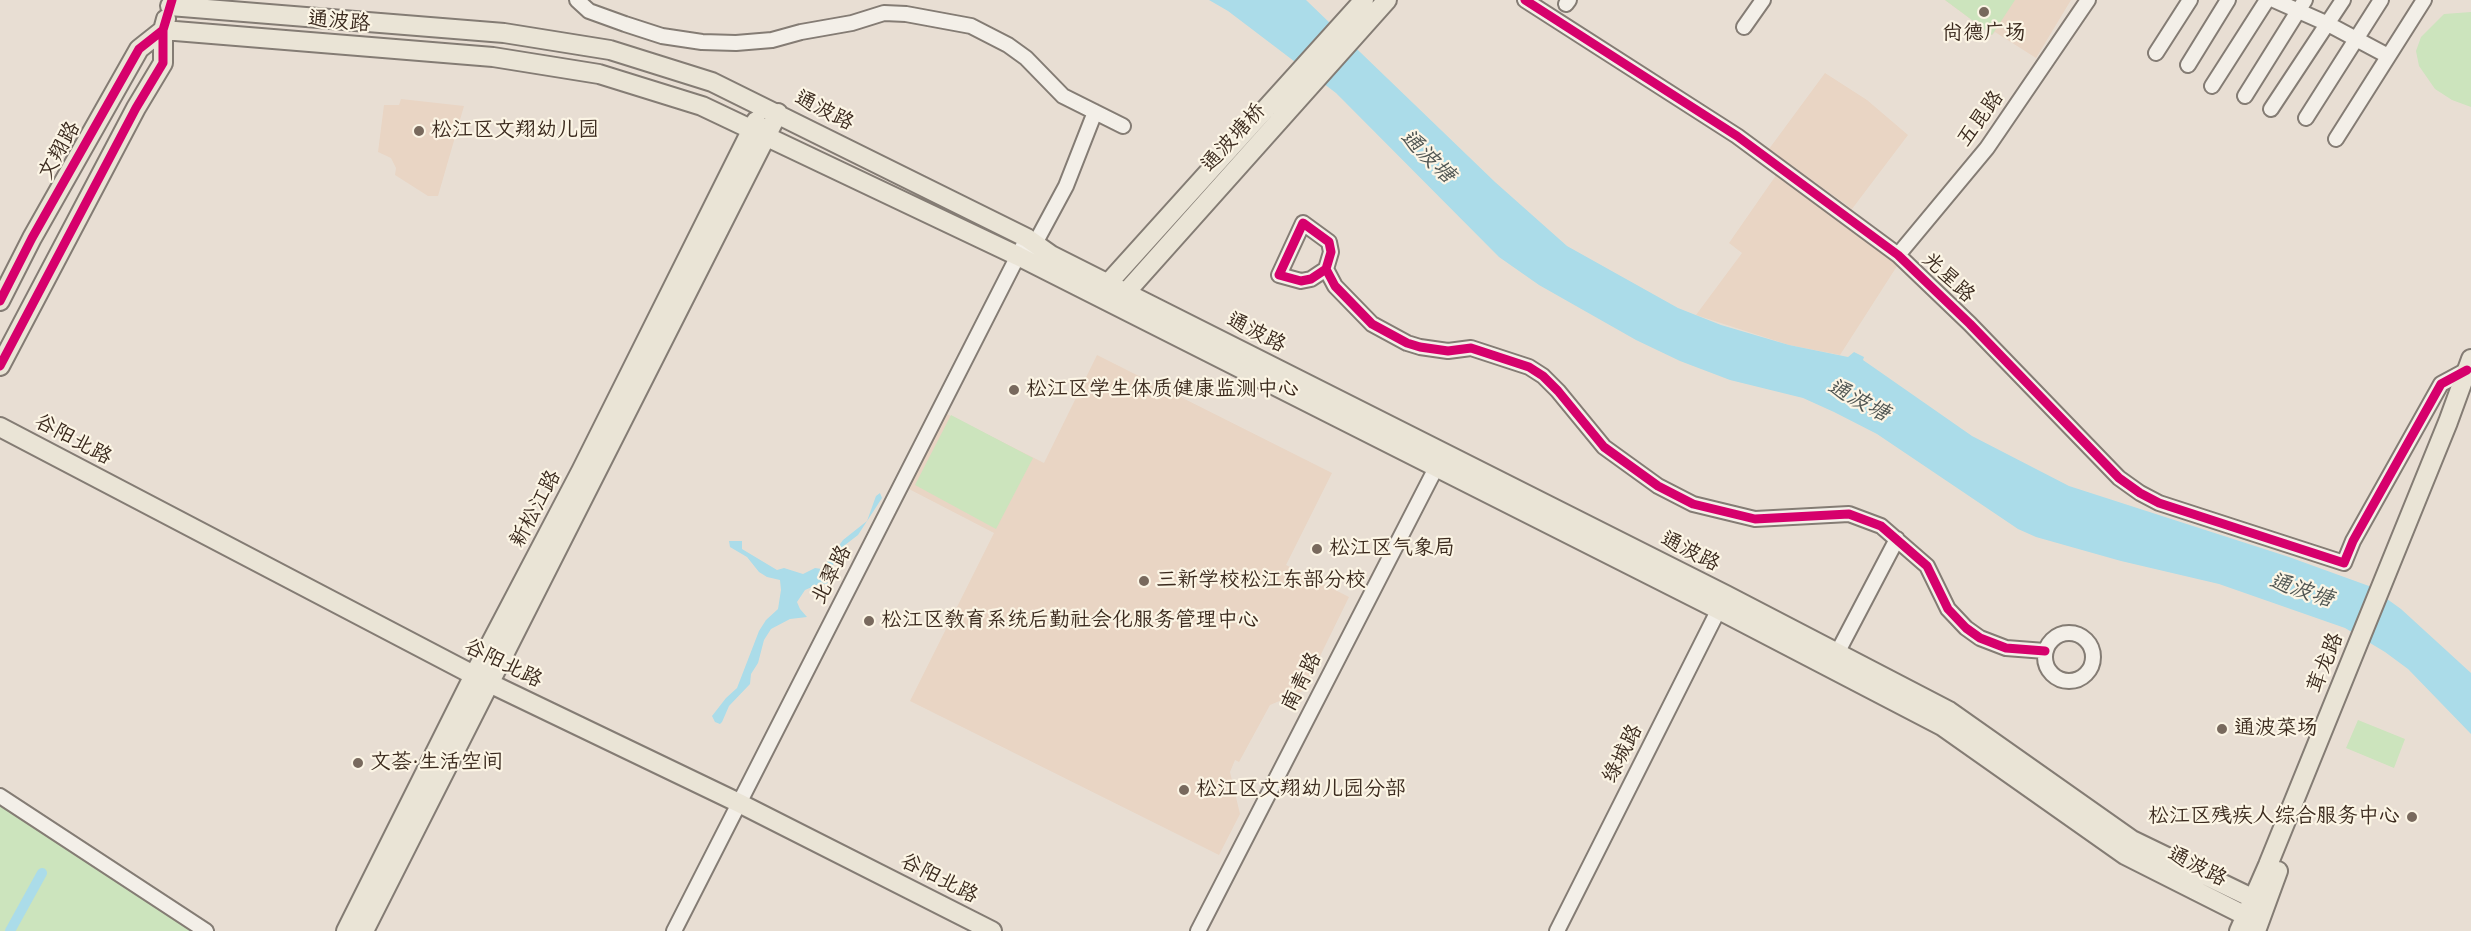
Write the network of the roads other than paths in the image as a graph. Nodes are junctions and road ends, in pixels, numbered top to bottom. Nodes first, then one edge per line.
1 (577, 0) edge
2 (1364, 0) edge
3 (1387, 0) edge
4 (1525, 0) edge
5 (1763, 0) edge
6 (2088, 0) edge
7 (2190, 0) edge
8 (2228, 0) edge
9 (2267, 0) edge
10 (2274, 0) edge
11 (2343, 0) edge
12 (2381, 0) edge
13 (2424, 0) edge
14 (171, 3) edge
15 (2302, 6) edge
16 (2328, 24) junction
17 (1744, 27) dead end
18 (164, 30) junction
19 (2356, 39) junction
20 (2156, 53) dead end
21 (2388, 56) junction
22 (2188, 65) dead end
23 (2212, 86) dead end
24 (2244, 96) dead end
25 (771, 110) junction
26 (2271, 110) dead end
27 (1095, 112) junction
28 (2306, 118) dead end
29 (1123, 126) dead end
30 (759, 133) junction
31 (2336, 139) dead end
32 (1031, 241) junction
33 (1898, 255) junction
34 (1022, 258) junction
35 (1326, 269) dead end
36 (1103, 290) junction
37 (1120, 299) junction
38 (0, 301) edge
39 (2469, 364) edge
40 (0, 366) edge
41 (2471, 389) edge
42 (2453, 424) junction
43 (0, 427) edge
44 (1440, 460) junction
45 (1897, 539) junction
46 (1722, 602) junction
47 (2045, 651) dead end
48 (1833, 660) junction
49 (474, 675) junction
50 (490, 683) junction
51 (0, 796) edge
52 (739, 803) junction
53 (2273, 867) junction
54 (2254, 899) junction
55 (2250, 925) edge
56 (206, 931) edge
57 (346, 931) edge
58 (364, 931) edge
59 (674, 931) edge
60 (992, 931) edge
61 (1198, 931) edge
62 (1557, 931) edge

1 - 27 street
2 - 36 main road
3 - 37 main road, 通波塘桥
4 - 33 street, 光星路
5 - 17 street
6 - 33 street, 五昆路
7 - 20 street
8 - 22 street
9 - 23 street
10 - 15 street
11 - 16 street
12 - 19 street
13 - 21 street
14 - 18 main road
14 - 25 main road, 通波路
15 - 16 street
15 - 24 street
16 - 19 street
16 - 26 street
18 - 30 main road, 通波路
18 - 38 main road, 文翔路
18 - 40 main road
19 - 21 street
19 - 28 street
21 - 31 street
25 - 30 main road, 新松江路
25 - 32 main road, 通波路
27 - 29 street
27 - 32 street, 北翠路
30 - 34 main road, 通波路
30 - 49 main road, 新松江路
30 - 50 main road, 新松江路
32 - 34 street, 北翠路
32 - 36 main road, 通波路
33 - 39 street, 光星路
34 - 36 main road, 通波路
34 - 52 street, 北翠路
35 - 45 street
36 - 37 main road, 通波路
37 - 44 main road, 通波路
39 - 42 main road, 茸龙路
41 - 42 main road, 茸龙路
42 - 53 main road, 茸龙路
43 - 49 main road, 谷阳北路
44 - 46 main road, 通波路
44 - 61 street, 南青路
45 - 47 street
45 - 48 street
46 - 48 main road, 通波路
46 - 62 street, 绿城路
48 - 54 main road, 通波路
48 - 55 main road, 通波路
49 - 50 main road, 谷阳北路
49 - 57 main road, 新松江路
50 - 52 main road, 谷阳北路
50 - 58 main road, 新松江路
51 - 56 street
52 - 59 street, 北翠路
52 - 60 main road, 谷阳北路
53 - 54 main road, 茸龙路
53 - 55 main road
54 - 55 main road, 茸龙路

